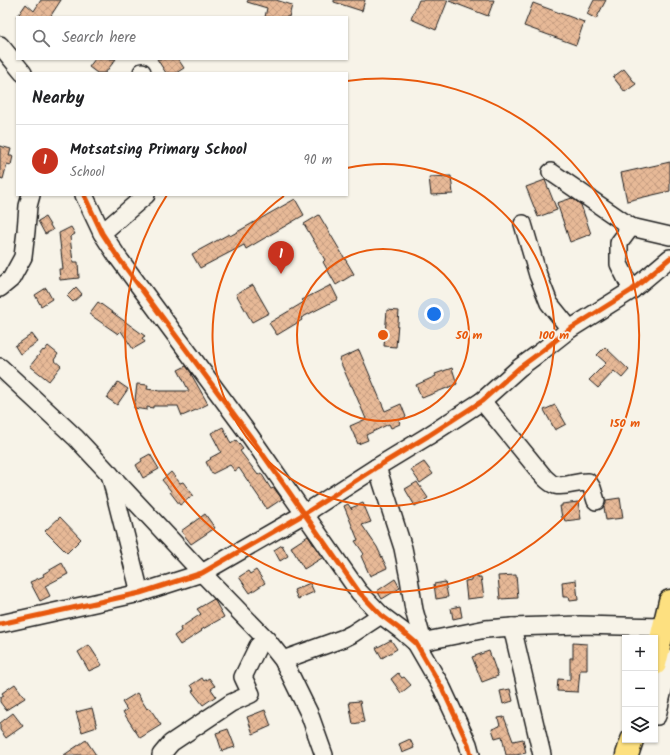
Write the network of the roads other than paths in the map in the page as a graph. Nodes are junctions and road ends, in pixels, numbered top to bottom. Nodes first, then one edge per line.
1 (0, 45) edge
2 (22, 72) edge
3 (551, 172) dead end
4 (31, 196) edge
5 (84, 196) edge
6 (145, 196) edge
7 (523, 224) dead end
8 (630, 227) junction
9 (102, 233) junction
10 (670, 236) edge
11 (670, 258) edge
12 (0, 288) edge
13 (632, 290) junction
14 (570, 329) junction
15 (0, 367) edge
16 (482, 401) junction
17 (377, 467) junction
18 (109, 473) junction
19 (596, 501) dead end
20 (304, 514) junction
21 (202, 573) junction
22 (140, 592) junction
23 (670, 601) edge
24 (381, 615) junction
25 (0, 624) edge
26 (512, 627) junction
27 (267, 640) junction
28 (419, 643) junction
29 (664, 646) edge
30 (283, 660) junction
31 (661, 716) edge
32 (631, 743) edge
33 (638, 743) edge
34 (161, 755) edge
35 (324, 755) edge
36 (471, 755) edge
37 (542, 755) edge
38 (627, 755) edge
39 (636, 755) edge

1 - 2 street
3 - 8 street
4 - 12 street
5 - 9 street
6 - 9 street
7 - 14 street
8 - 10 street
8 - 13 street
9 - 20 street
11 - 13 street
13 - 14 street
14 - 16 street
15 - 18 street
16 - 17 street
16 - 19 street
17 - 20 street
17 - 28 street
18 - 21 street
18 - 22 street
20 - 21 street
20 - 24 street
21 - 22 street
21 - 27 street
22 - 25 street
23 - 29 highway
24 - 28 street
24 - 30 street
26 - 28 street
26 - 29 street
26 - 37 street
27 - 30 street
27 - 34 street
28 - 36 street
29 - 31 street
30 - 35 street
32 - 38 highway
33 - 39 highway

